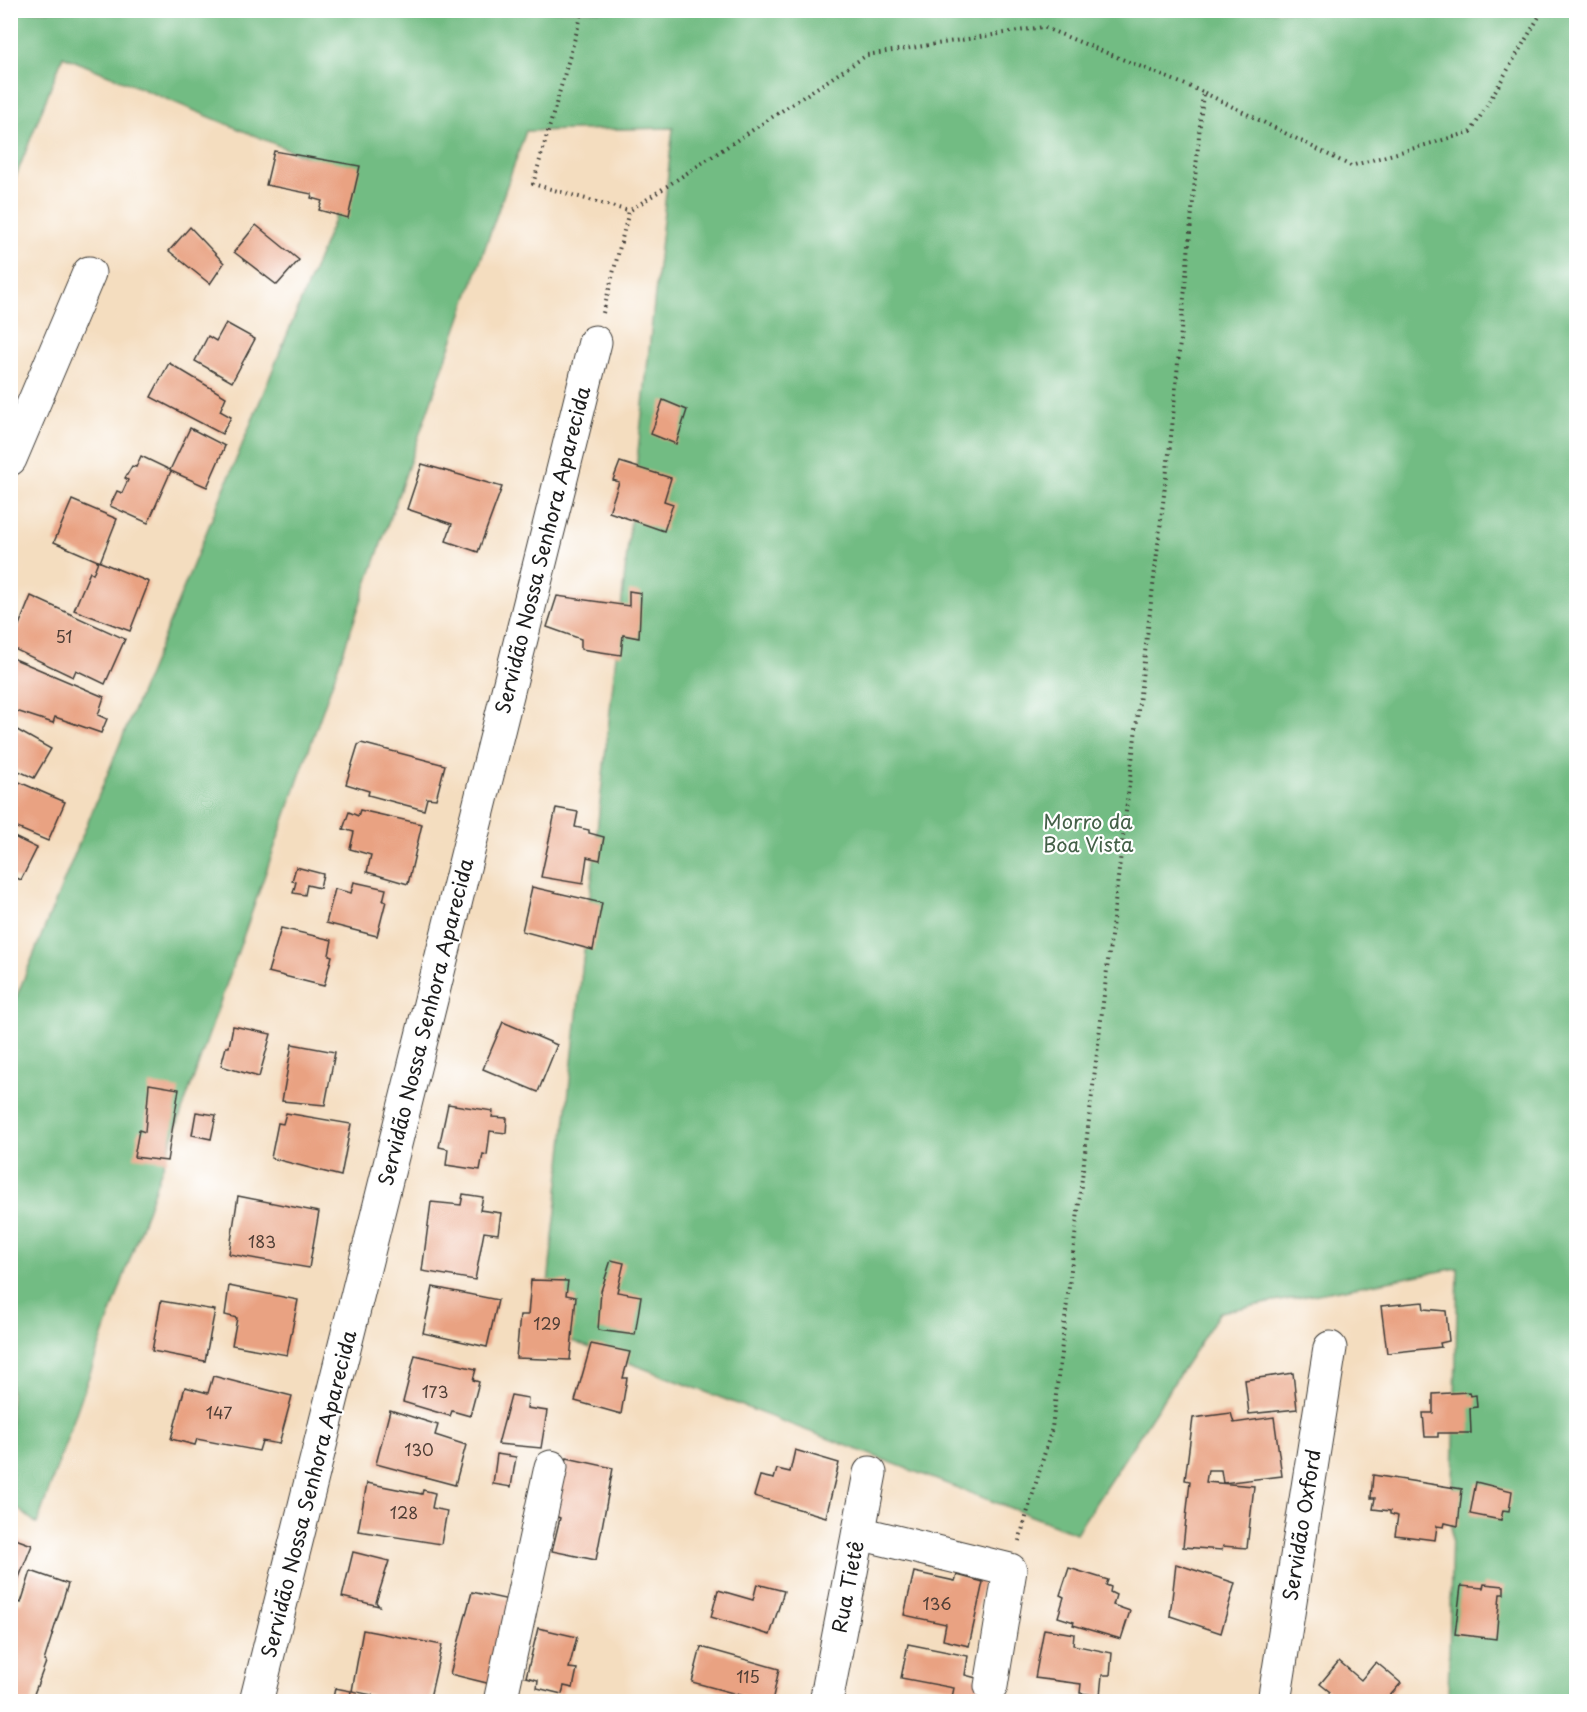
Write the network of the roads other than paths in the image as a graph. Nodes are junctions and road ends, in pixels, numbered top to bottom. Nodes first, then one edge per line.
1 (89, 273) dead end
2 (595, 342) road end
3 (10, 459) edge
4 (1330, 1348) dead end
5 (551, 1467) dead end
6 (870, 1473) dead end
7 (859, 1533) junction
8 (991, 1686) dead end
9 (256, 1701) edge
10 (500, 1701) edge
11 (826, 1701) edge
12 (1274, 1701) edge

1 - 3 street
2 - 9 street, Servidão Nossa Senhora Aparecida
4 - 12 street, Servidão Oxford
5 - 10 street
6 - 7 street, Rua Tietê
7 - 8 street
7 - 11 street, Rua Tietê

